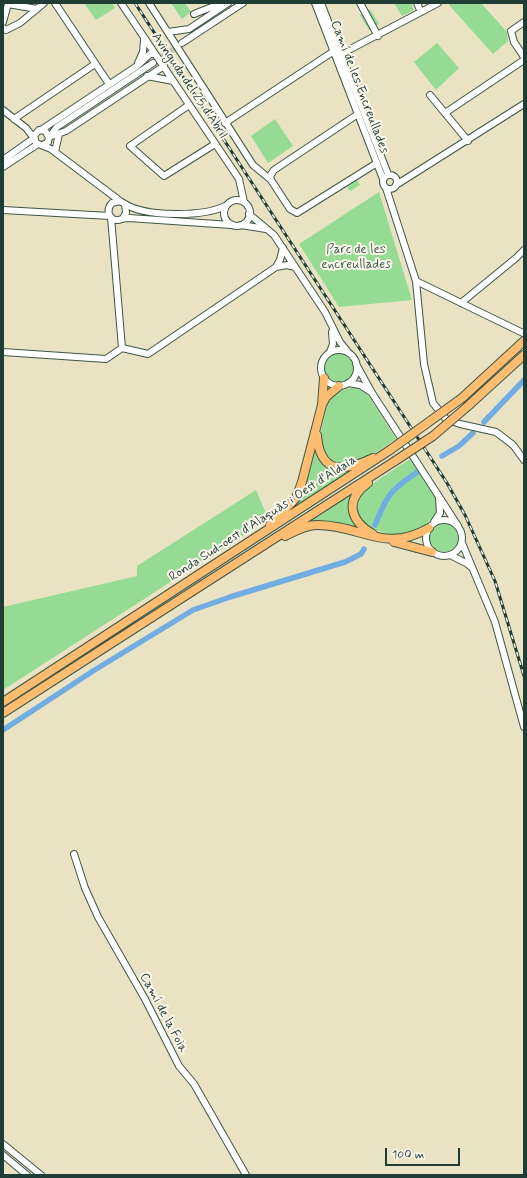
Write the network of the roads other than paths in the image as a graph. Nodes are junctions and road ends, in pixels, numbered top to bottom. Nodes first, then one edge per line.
1 (44, 3) edge
2 (55, 3) edge
3 (121, 3) edge
4 (149, 3) edge
5 (222, 3) edge
6 (228, 3) edge
7 (243, 3) edge
8 (315, 3) edge
9 (321, 3) edge
10 (360, 3) edge
11 (417, 3) edge
12 (438, 3) edge
13 (5, 4) edge
14 (14, 4) edge
15 (37, 9) junction
16 (422, 12) junction
17 (194, 14) dead end
18 (3, 22) edge
19 (524, 22) edge
20 (3, 30) edge
21 (168, 32) junction
22 (143, 36) junction
23 (378, 36) junction
24 (182, 43) tunnel mouth
25 (334, 51) junction
26 (154, 54) junction
27 (341, 54) junction
28 (524, 59) edge
29 (153, 63) tunnel mouth
30 (95, 64) junction
31 (137, 66) junction
32 (164, 66) junction
33 (147, 76) junction
34 (173, 81) junction
35 (109, 84) junction
36 (430, 95) dead end
37 (524, 104) edge
38 (189, 105) junction
39 (3, 110) edge
40 (445, 113) junction
41 (358, 114) junction
42 (14, 119) junction
43 (225, 123) junction
44 (22, 126) junction
45 (58, 127) junction
46 (41, 131) junction
47 (59, 134) junction
48 (34, 138) junction
49 (49, 138) junction
50 (468, 141) junction
51 (215, 144) junction
52 (40, 145) junction
53 (55, 152) junction
54 (3, 160) edge
55 (377, 163) junction
56 (3, 167) edge
57 (391, 175) junction
58 (408, 178) junction
59 (383, 179) junction
60 (239, 180) junction
61 (271, 180) junction
62 (396, 187) junction
63 (386, 188) junction
64 (106, 189) junction
65 (391, 200) junction
66 (232, 201) junction
67 (244, 202) junction
68 (122, 203) junction
69 (225, 206) junction
70 (109, 207) junction
71 (3, 210) edge
72 (249, 214) junction
73 (95, 217) junction
74 (110, 217) junction
75 (121, 219) junction
76 (231, 225) junction
77 (240, 225) junction
78 (267, 229) junction
79 (111, 232) junction
80 (282, 248) junction
81 (524, 250) edge
82 (295, 267) junction
83 (276, 268) junction
84 (416, 281) junction
85 (461, 303) junction
86 (332, 328) junction
87 (523, 337) edge
88 (122, 348) junction
89 (3, 352) edge
90 (330, 352) junction
91 (348, 352) junction
92 (524, 355) edge
93 (356, 364) junction
94 (324, 378) junction
95 (348, 383) junction
96 (339, 386) junction
97 (372, 393) junction
98 (322, 405) junction
99 (317, 428) junction
100 (390, 450) junction
101 (524, 460) edge
102 (395, 461) junction
103 (438, 492) junction
104 (432, 525) junction
105 (458, 526) junction
106 (266, 532) junction
107 (379, 537) junction
108 (388, 539) junction
109 (271, 540) junction
110 (462, 543) junction
111 (432, 552) junction
112 (450, 555) junction
113 (474, 572) junction
114 (3, 702) edge
115 (3, 713) edge
116 (524, 728) edge
117 (74, 854) dead end
118 (3, 1144) edge
119 (3, 1155) edge
120 (28, 1175) edge
121 (41, 1175) edge
122 (246, 1175) edge

1 - 15 street
2 - 30 street
3 - 22 street, Avinguda del 25 d'Abril
4 - 21 street
5 - 17 street
6 - 21 street
7 - 24 street
8 - 25 street, Camí de les Encreullades
9 - 27 street, Camí de les Encreullades
10 - 23 street
11 - 16 street
12 - 16 street
13 - 14 street
13 - 18 street
14 - 15 street
15 - 20 street
16 - 23 street
19 - 28 street
21 - 43 street
22 - 26 street, Avinguda del 25 d'Abril
22 - 31 street
23 - 27 street
25 - 41 street, Camí de les Encreullades
25 - 43 street
26 - 31 street
26 - 32 street, Avinguda del 25 d'Abril
27 - 57 street, Camí de les Encreullades
28 - 40 street
29 - 45 street
30 - 35 street
30 - 42 street
31 - 35 street
32 - 33 street
32 - 34 street, Avinguda del 25 d'Abril
33 - 34 street
33 - 47 street
34 - 38 street, Avinguda del 25 d'Abril
35 - 46 street
36 - 40 street
37 - 50 street
38 - 51 street, Avinguda del 25 d'Abril
38 - 51 street
39 - 42 street
40 - 50 street
41 - 55 street, Camí de les Encreullades
41 - 61 street
42 - 44 street
43 - 61 street
44 - 46 street
44 - 48 street
45 - 46 street
45 - 49 street
46 - 48 street
46 - 49 street
47 - 49 street
47 - 53 street
48 - 52 street
48 - 54 street
49 - 52 street
49 - 53 street
50 - 58 street
51 - 60 street, Avinguda del 25 d'Abril
52 - 53 street
52 - 56 street
53 - 64 street
55 - 59 street, Camí de les Encreullades
55 - 61 street
57 - 58 street
57 - 59 street
57 - 62 street
58 - 62 street
59 - 63 street
60 - 66 street
60 - 67 street, Avinguda del 25 d'Abril
62 - 63 street
62 - 65 street
63 - 65 street
64 - 68 street
64 - 70 street
65 - 84 street
66 - 67 street
66 - 69 street
67 - 72 street
68 - 69 street
68 - 70 street
68 - 75 street
69 - 76 street
70 - 73 street
70 - 74 street
71 - 73 street
72 - 77 street
72 - 78 street
73 - 74 street
73 - 79 street
74 - 75 street
74 - 79 street
75 - 76 street
75 - 79 street
76 - 77 street
77 - 78 street
78 - 80 street
79 - 88 street
80 - 82 street
80 - 83 street
81 - 85 street
82 - 83 street
82 - 86 street
83 - 88 street
84 - 85 street
84 - 101 street
85 - 87 street
86 - 90 street
86 - 91 street
87 - 100 main road, Ronda Sud-oest d'Alaquàs i Oest d'Aldaia, bridge
88 - 89 street
90 - 91 street
90 - 94 street
91 - 93 street
92 - 102 main road, Ronda Sud-oest d'Alaquàs i Oest d'Aldaia, bridge
93 - 95 street
93 - 97 street
94 - 96 street
94 - 98 main road
95 - 96 street
95 - 97 street
96 - 98 main road
97 - 103 street
98 - 99 main road
99 - 100 main road
99 - 106 main road
100 - 106 main road, Ronda Sud-oest d'Alaquàs i Oest d'Aldaia
102 - 107 main road
102 - 109 main road, Ronda Sud-oest d'Alaquàs i Oest d'Aldaia
103 - 104 street
103 - 105 street
104 - 105 street
104 - 108 main road
104 - 111 street
105 - 110 street
106 - 114 main road, Ronda Sud-oest d'Alaquàs i Oest d'Aldaia
107 - 108 main road
107 - 109 main road
108 - 111 main road
109 - 115 main road, Ronda Sud-oest d'Alaquàs i Oest d'Aldaia
110 - 112 street
110 - 113 street
111 - 112 street
112 - 113 street
113 - 116 street
117 - 122 street, Camí de la Foia
118 - 121 street
119 - 120 street

